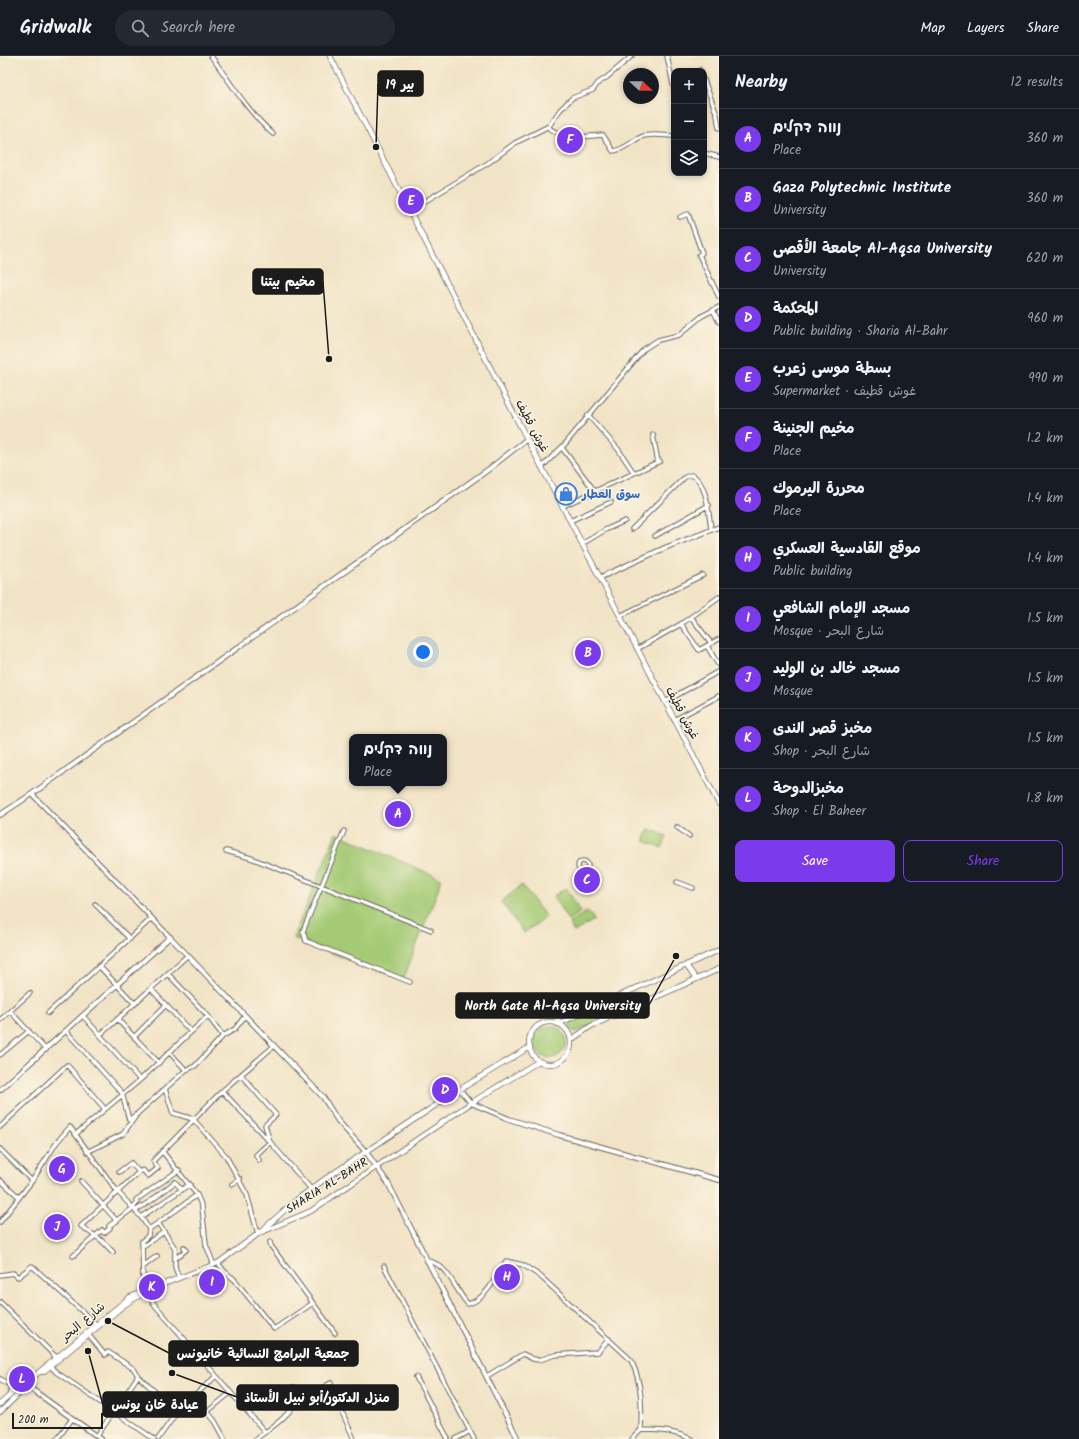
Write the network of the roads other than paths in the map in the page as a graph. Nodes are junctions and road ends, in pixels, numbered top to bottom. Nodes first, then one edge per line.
1 (211, 56) edge
2 (330, 56) edge
3 (632, 56) edge
4 (666, 56) edge
5 (671, 77) edge
6 (707, 88) edge
7 (549, 126) junction
8 (719, 128) edge
9 (273, 134) dead end
10 (671, 136) edge
11 (707, 154) edge
12 (719, 156) edge
13 (409, 211) junction
14 (680, 217) dead end
15 (719, 297) edge
16 (719, 307) edge
17 (713, 310) junction
18 (719, 322) edge
19 (588, 415) junction
20 (653, 434) dead end
21 (527, 439) junction
22 (562, 448) junction
23 (543, 466) junction
24 (634, 473) junction
25 (594, 490) junction
26 (611, 502) dead end
27 (709, 505) junction
28 (563, 506) junction
29 (570, 520) junction
30 (625, 521) dead end
31 (719, 527) edge
32 (632, 529) dead end
33 (711, 529) junction
34 (655, 536) dead end
35 (582, 544) junction
36 (703, 575) dead end
37 (601, 577) junction
38 (719, 598) edge
39 (620, 616) junction
40 (691, 617) junction
41 (681, 624) junction
42 (719, 639) edge
43 (711, 643) junction
44 (707, 646) junction
45 (637, 649) junction
46 (719, 666) edge
47 (719, 671) edge
48 (719, 696) edge
49 (665, 702) junction
50 (674, 720) junction
51 (32, 794) junction
52 (719, 804) edge
53 (0, 815) edge
54 (677, 827) dead end
55 (344, 831) dead end
56 (689, 836) dead end
57 (226, 851) dead end
58 (677, 882) dead end
59 (321, 886) junction
60 (693, 888) dead end
61 (95, 904) dead end
62 (151, 919) junction
63 (431, 930) dead end
64 (170, 937) junction
65 (130, 939) junction
66 (719, 950) edge
67 (188, 955) junction
68 (686, 965) junction
69 (99, 966) junction
70 (719, 969) edge
71 (168, 974) junction
72 (696, 979) junction
73 (410, 982) dead end
74 (117, 985) junction
75 (151, 989) junction
76 (30, 993) dead end
77 (134, 1004) junction
78 (166, 1005) junction
79 (10, 1011) junction
80 (48, 1013) dead end
81 (83, 1016) junction
82 (208, 1016) junction
83 (245, 1016) junction
84 (0, 1020) edge
85 (117, 1020) junction
86 (558, 1024) junction
87 (29, 1031) junction
88 (66, 1032) junction
89 (191, 1032) junction
90 (100, 1035) junction
91 (223, 1036) junction
92 (134, 1037) junction
93 (571, 1040) junction
94 (274, 1046) junction
95 (530, 1047) junction
96 (46, 1050) junction
97 (169, 1052) junction
98 (0, 1055) edge
99 (539, 1061) junction
100 (158, 1063) junction
101 (186, 1070) junction
102 (241, 1075) junction
103 (140, 1080) junction
104 (165, 1089) junction
105 (0, 1090) edge
106 (460, 1090) junction
107 (222, 1091) junction
108 (122, 1094) junction
109 (471, 1103) junction
110 (104, 1108) junction
111 (138, 1114) junction
112 (193, 1119) junction
113 (0, 1127) edge
114 (76, 1134) junction
115 (270, 1142) junction
116 (0, 1149) edge
117 (162, 1151) junction
118 (87, 1152) junction
119 (366, 1152) junction
120 (259, 1160) dead end
121 (377, 1166) junction
122 (179, 1170) junction
123 (119, 1172) dead end
124 (139, 1172) junction
125 (240, 1179) junction
126 (0, 1180) edge
127 (32, 1180) junction
128 (81, 1180) dead end
129 (719, 1180) edge
130 (190, 1184) junction
131 (232, 1184) dead end
132 (311, 1189) junction
133 (182, 1190) junction
134 (117, 1191) junction
135 (197, 1195) junction
136 (19, 1197) junction
137 (103, 1204) junction
138 (134, 1210) junction
139 (141, 1217) junction
140 (117, 1221) junction
141 (0, 1222) edge
142 (158, 1223) junction
143 (149, 1229) junction
144 (164, 1232) junction
145 (258, 1234) junction
146 (96, 1237) junction
147 (270, 1242) dead end
148 (143, 1246) junction
149 (184, 1247) dead end
150 (112, 1252) dead end
151 (73, 1256) dead end
152 (158, 1256) dead end
153 (176, 1258) junction
154 (427, 1261) junction
155 (216, 1264) junction
156 (144, 1266) junction
157 (384, 1266) dead end
158 (0, 1275) edge
159 (179, 1278) junction
160 (147, 1291) junction
161 (0, 1302) edge
162 (313, 1303) junction
163 (96, 1324) junction
164 (335, 1332) dead end
165 (87, 1334) junction
166 (609, 1339) junction
167 (56, 1357) junction
168 (50, 1365) junction
169 (138, 1376) junction
170 (216, 1376) junction
171 (487, 1376) junction
172 (416, 1377) dead end
173 (0, 1379) edge
174 (331, 1383) dead end
175 (9, 1384) junction
176 (26, 1385) junction
177 (326, 1386) junction
178 (294, 1387) dead end
179 (230, 1393) junction
180 (9, 1396) junction
181 (194, 1396) junction
182 (296, 1403) junction
183 (0, 1404) edge
184 (114, 1411) junction
185 (0, 1412) edge
186 (177, 1412) junction
187 (207, 1412) junction
188 (72, 1419) junction
189 (641, 1430) junction
190 (265, 1432) junction
191 (470, 1432) junction
192 (60, 1438) edge
193 (99, 1438) edge
194 (154, 1439) edge
195 (158, 1439) edge
196 (225, 1439) edge
197 (256, 1439) edge
198 (354, 1439) edge
199 (448, 1439) edge
200 (456, 1439) edge
201 (474, 1439) edge
202 (518, 1439) edge
203 (632, 1439) edge
204 (691, 1439) edge

1 - 9 street
2 - 13 main road, غوش قطيف
3 - 7 street
4 - 5 street
6 - 8 street
7 - 10 street
7 - 13 street
11 - 12 street
13 - 21 main road, غوش قطيف
14 - 15 street
16 - 17 street
17 - 18 street
17 - 19 street
19 - 22 street
19 - 24 street
20 - 24 street
21 - 23 main road, غوش قطيف
21 - 51 street
22 - 23 street
22 - 25 street
23 - 28 main road, غوش قطيف
24 - 25 street
25 - 28 street
26 - 29 street
27 - 32 street
27 - 33 street
27 - 34 street
28 - 29 main road, غوش قطيف
29 - 35 main road, غوش قطيف
30 - 35 street
31 - 33 street
33 - 37 street
35 - 37 main road, غوش قطيف
36 - 39 street
37 - 39 main road, غوش قطيف
38 - 40 street
39 - 45 main road, غوش قطيف
40 - 41 street
40 - 43 street
41 - 44 street
41 - 45 street
42 - 43 street
43 - 44 street
44 - 46 street
45 - 49 main road, غوش قطيف
47 - 49 street
48 - 50 street
49 - 50 main road, غوش قطيف
50 - 52 main road, غوش قطيف
51 - 53 street
51 - 62 street
54 - 56 street
55 - 59 street
57 - 59 street
58 - 60 street
59 - 63 street
59 - 73 street
61 - 65 street
62 - 64 street
62 - 65 street
64 - 67 street
64 - 74 street
65 - 69 street
66 - 68 main road
67 - 71 street
67 - 83 street
68 - 72 main road
68 - 86 main road
69 - 74 street
69 - 80 street
70 - 72 main road
71 - 75 street
71 - 82 street
72 - 93 main road
74 - 77 street
74 - 81 street
75 - 77 street
75 - 78 street
76 - 79 street
77 - 85 street
78 - 89 street
78 - 92 street
79 - 84 street
79 - 87 street
81 - 88 street
81 - 90 street
82 - 89 street
82 - 91 street
83 - 91 street
83 - 94 street
85 - 90 street
85 - 92 street
86 - 93 main road
86 - 95 main road
87 - 96 street
87 - 98 street
88 - 96 street
88 - 108 street
89 - 97 street
90 - 103 street
91 - 101 street
92 - 100 street
93 - 99 main road
94 - 102 street
94 - 119 street
95 - 99 main road
95 - 106 main road, SHARIA AL-BAHR
96 - 105 street
97 - 100 street
97 - 101 street
99 - 109 main road, SHARIA AL-BAHR
100 - 103 street
101 - 104 street
102 - 107 street
102 - 115 street
103 - 108 street
104 - 111 street
104 - 112 street
106 - 109 street
106 - 119 main road, SHARIA AL-BAHR
107 - 112 street
107 - 115 street
108 - 110 street
108 - 111 street
109 - 121 main road, SHARIA AL-BAHR
109 - 129 street
110 - 113 street
110 - 114 street
111 - 118 street
112 - 117 street
112 - 125 street
114 - 118 street
114 - 127 street
115 - 120 street
115 - 132 street
116 - 127 street
117 - 122 street
117 - 124 street
118 - 134 street
119 - 121 street
119 - 132 main road, SHARIA AL-BAHR
121 - 145 main road, SHARIA AL-BAHR
121 - 154 street
122 - 130 street
122 - 138 street
123 - 124 street
124 - 134 street
125 - 131 street
125 - 145 street
126 - 136 street
127 - 136 street
128 - 137 street
130 - 133 street
130 - 135 street
132 - 145 main road, SHARIA AL-BAHR
133 - 138 street
133 - 139 street
134 - 137 street
134 - 138 street
135 - 142 street
135 - 155 street
136 - 141 street
137 - 140 street
137 - 146 street
138 - 139 street
138 - 140 street
139 - 143 street
140 - 146 street
142 - 143 street
142 - 144 street
143 - 148 street
144 - 148 street
144 - 153 street
145 - 155 main road, شارع البحر
146 - 150 street
146 - 151 street
147 - 162 street
148 - 156 street
149 - 153 street
152 - 156 street
153 - 159 street
154 - 166 street
154 - 171 street
155 - 159 main road, شارع البحر
155 - 162 street
156 - 160 street
157 - 191 street
158 - 163 street
159 - 160 main road, شارع البحر
160 - 163 main road, شارع البحر
160 - 165 main road, شارع البحر
160 - 170 street
161 - 167 street
162 - 164 street
163 - 165 main road, شارع البحر
165 - 167 main road, شارع البحر
165 - 168 main road, شارع البحر
165 - 169 street
166 - 171 street
166 - 189 street
167 - 168 main road, شارع البحر
168 - 176 main road, شارع البحر
168 - 184 street
169 - 184 street
169 - 186 street
170 - 179 street
170 - 181 street
171 - 202 street
172 - 199 street
173 - 175 street
174 - 177 street
175 - 176 street
175 - 180 street
176 - 180 main road, شارع البحر
176 - 185 main road, شارع البحر
176 - 188 street
177 - 182 street
177 - 198 street
178 - 182 street
179 - 187 street
179 - 190 street
180 - 183 main road, شارع البحر
181 - 186 street
181 - 187 street
182 - 190 street
184 - 193 street
184 - 194 street
186 - 195 street
187 - 196 street
188 - 192 street
188 - 193 street
189 - 203 street
189 - 204 street
190 - 197 street
191 - 200 street
191 - 201 street

